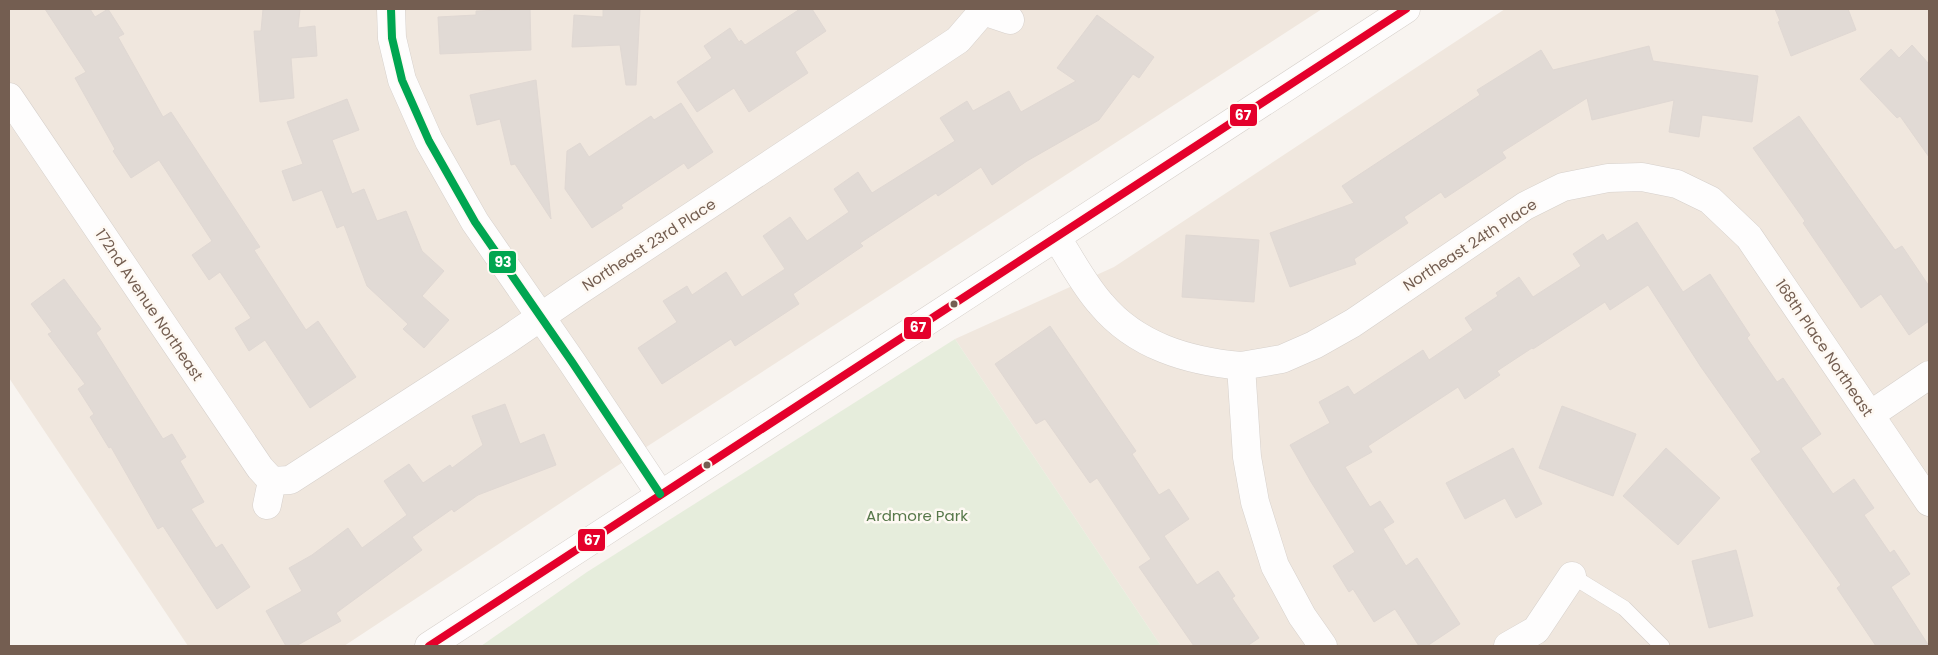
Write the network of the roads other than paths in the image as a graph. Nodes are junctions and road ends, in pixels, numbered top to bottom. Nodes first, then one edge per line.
1 (391, 9) edge
2 (1406, 9) edge
3 (982, 10) edge
4 (1010, 20) dead end
5 (9, 97) edge
6 (1710, 200) joint
7 (1056, 237) junction
8 (541, 317) junction
9 (1241, 366) junction
10 (1929, 376) edge
11 (1870, 415) junction
12 (307, 470) joint
13 (660, 494) junction
14 (1929, 502) edge
15 (1572, 576) joint
16 (429, 646) edge
17 (1323, 646) edge
18 (1508, 646) edge
19 (1662, 646) edge

1 - 8 street
2 - 7 street
3 - 4 street
3 - 8 street, Northeast 23rd Place
5 - 12 street, 172nd Avenue Northeast
6 - 9 street, Northeast 24th Place
6 - 11 street, 168th Place Northeast
7 - 9 street, Northeast 24th Place
7 - 13 street
8 - 12 street, Northeast 23rd Place
8 - 13 street
9 - 17 street
10 - 11 street
11 - 14 street, 168th Place Northeast
13 - 16 street
15 - 18 street
15 - 19 lane

